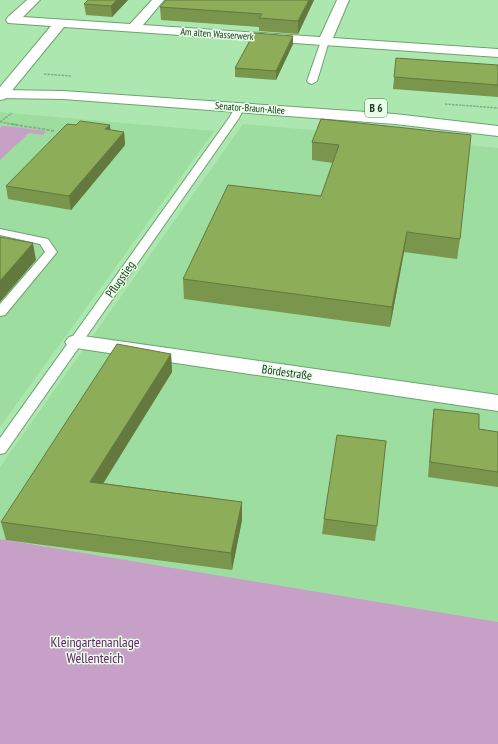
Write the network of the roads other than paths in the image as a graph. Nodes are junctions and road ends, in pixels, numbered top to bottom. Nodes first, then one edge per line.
1 (34, 0) edge
2 (158, 0) edge
3 (343, 0) edge
4 (61, 23) junction
5 (134, 28) junction
6 (325, 41) junction
7 (498, 53) edge
8 (312, 81) dead end
9 (3, 89) edge
10 (239, 108) junction
11 (498, 117) edge
12 (498, 131) edge
13 (0, 232) edge
14 (0, 312) edge
15 (76, 342) junction
16 (498, 403) edge
17 (0, 449) edge

1 - 4 street, Am alten Wasserwerk
2 - 5 street
3 - 6 street
4 - 5 street, Am alten Wasserwerk
4 - 9 street
5 - 6 street, Am alten Wasserwerk
6 - 7 street, Am alten Wasserwerk
6 - 8 lane
9 - 10 street, Senator-Braun-Allee / B 6
9 - 11 street, Senator-Braun-Allee / B 6
10 - 12 street, Senator-Braun-Allee / B 6
10 - 15 lane, Pflugstieg
13 - 14 lane
15 - 16 street, Bördestraße
15 - 17 lane, Pflugstieg

